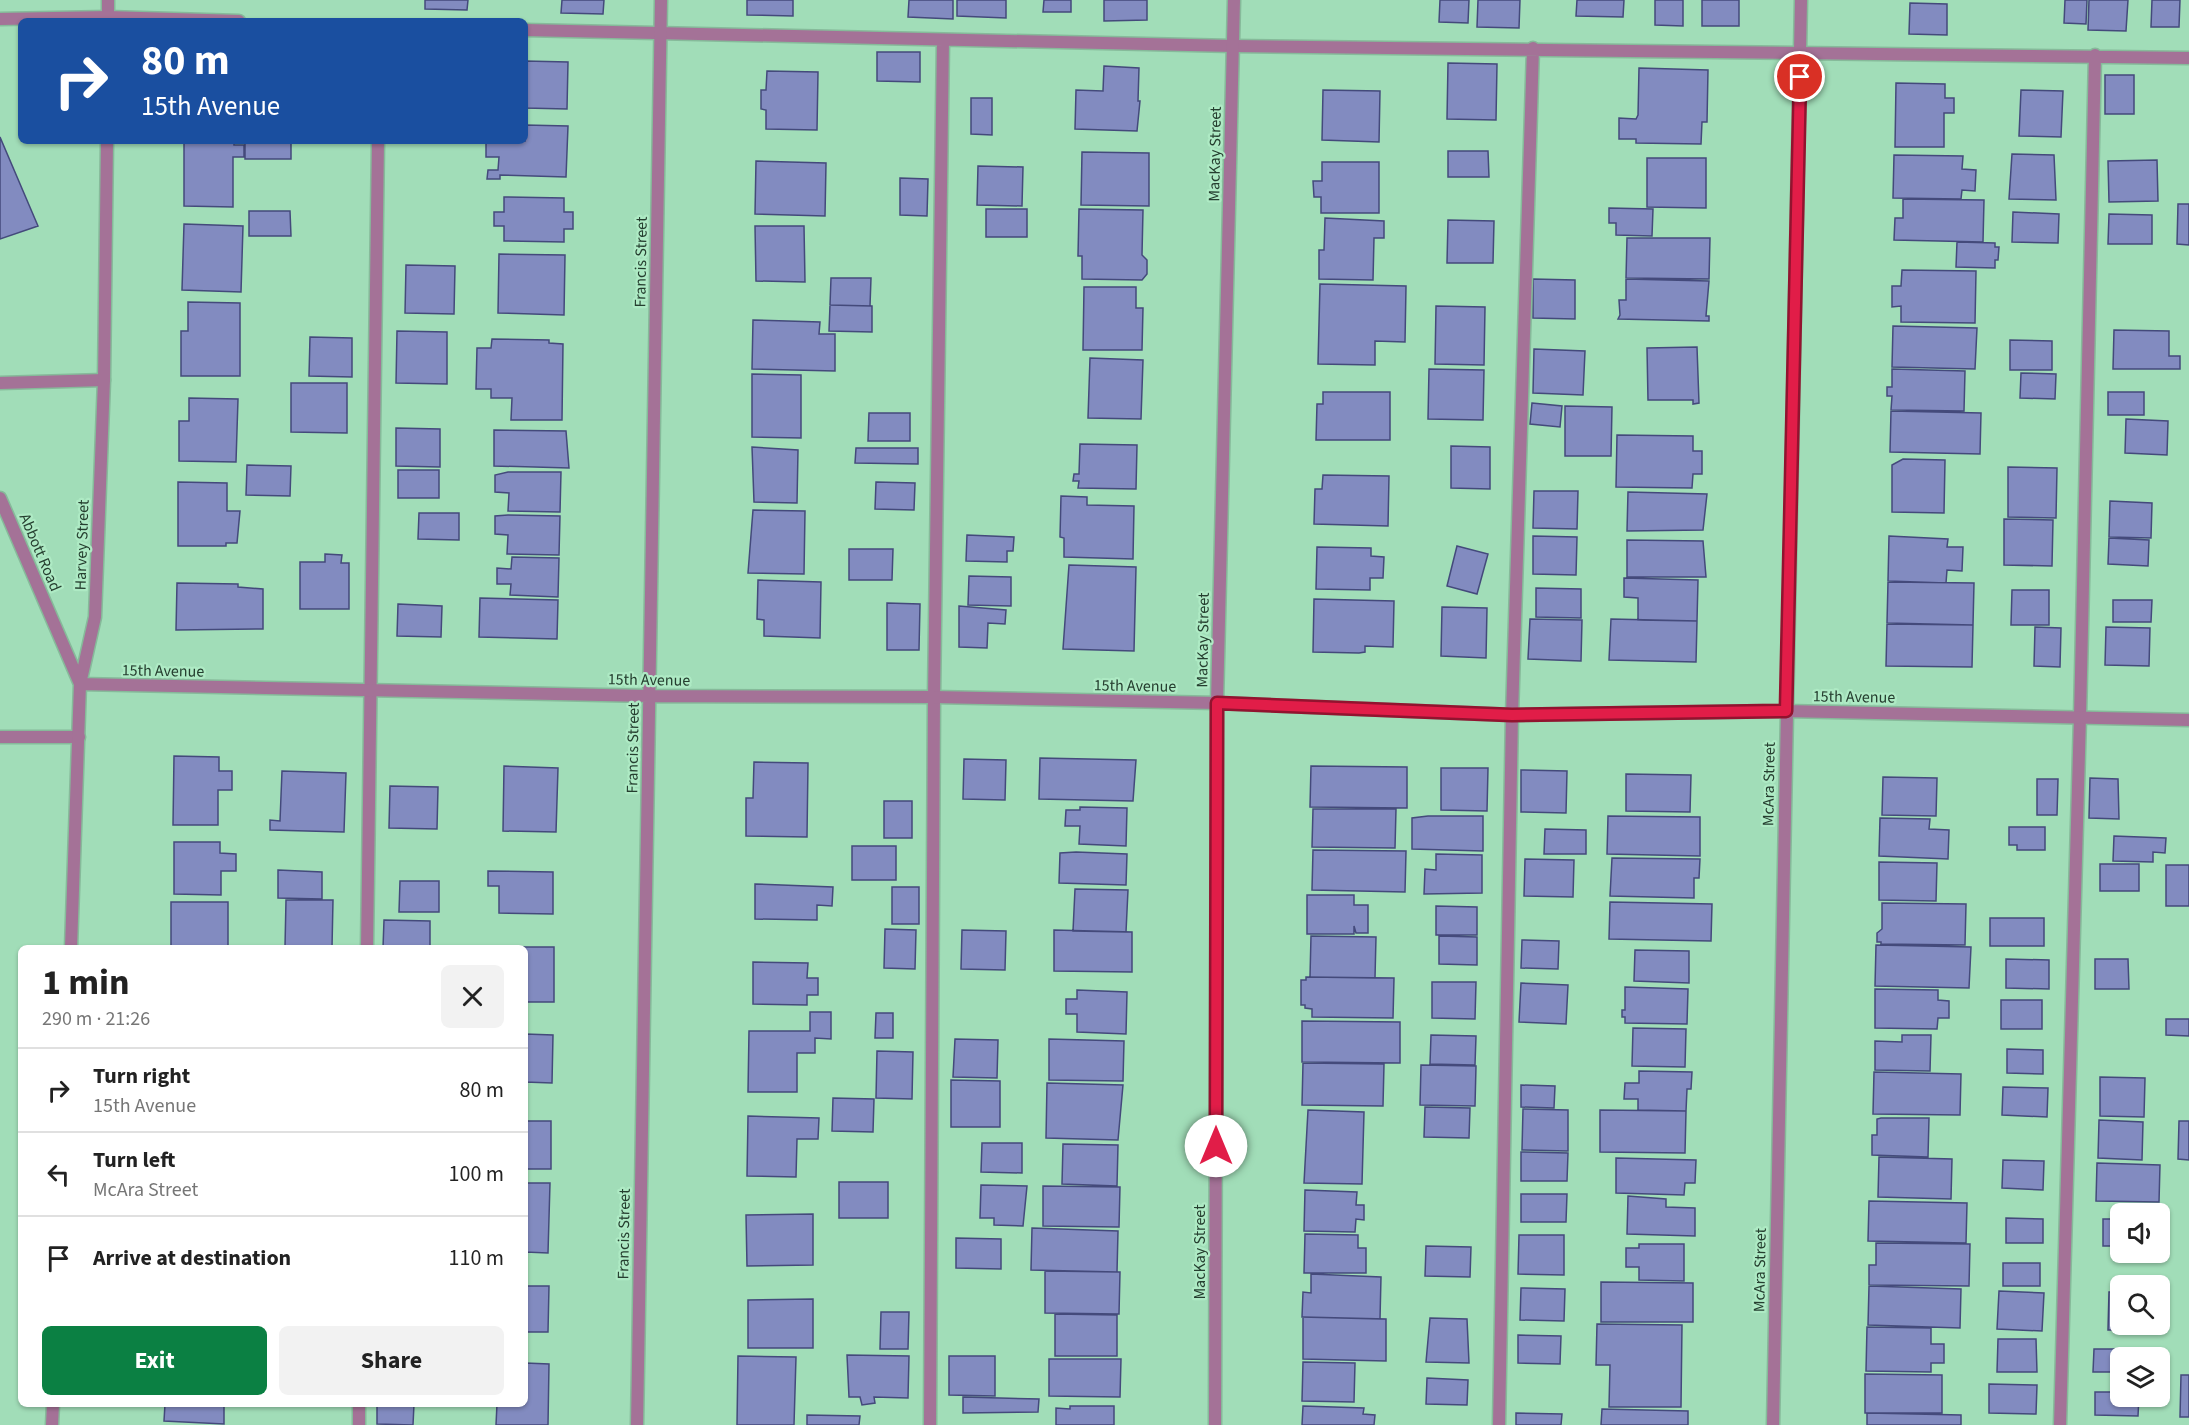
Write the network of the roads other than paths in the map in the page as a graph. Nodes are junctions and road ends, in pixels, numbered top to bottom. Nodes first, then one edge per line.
1 (108, 0) edge
2 (661, 0) edge
3 (1234, 0) edge
4 (1801, 0) edge
5 (108, 18) edge
6 (0, 19) edge
7 (18, 19) edge
8 (528, 30) edge
9 (661, 33) junction
10 (943, 40) junction
11 (1233, 46) junction
12 (1533, 48) junction
13 (1800, 54) junction
14 (2095, 55) junction
15 (2189, 58) edge
16 (107, 144) edge
17 (378, 144) edge
18 (104, 380) junction
19 (0, 384) edge
20 (0, 498) edge
21 (80, 684) junction
22 (372, 691) junction
23 (649, 696) junction
24 (934, 697) junction
25 (1217, 703) junction
26 (1786, 711) junction
27 (1512, 715) junction
28 (2080, 717) junction
29 (2189, 720) edge
30 (0, 737) edge
31 (80, 737) junction
32 (71, 945) edge
33 (367, 945) edge
34 (53, 1407) edge
35 (359, 1407) edge
36 (52, 1425) edge
37 (359, 1425) edge
38 (637, 1425) edge
39 (930, 1425) edge
40 (1215, 1425) edge
41 (1499, 1425) edge
42 (1773, 1425) edge
43 (2060, 1425) edge

1 - 5 street
2 - 9 street, Francis Street
3 - 11 street, MacKay Street
4 - 13 street, McAra Street
6 - 7 street
8 - 9 street
9 - 10 street
9 - 23 street, Francis Street
10 - 11 street
10 - 24 street
11 - 12 street
11 - 25 street, MacKay Street
12 - 13 street
12 - 27 street
13 - 14 street
13 - 26 street, McAra Street
14 - 15 street
14 - 28 street
16 - 18 street, Harvey Street
17 - 22 street
18 - 19 street
18 - 21 street, Harvey Street
20 - 21 street, Abbott Road
21 - 22 street, 15th Avenue
21 - 31 street, Harvey Street
22 - 23 street, 15th Avenue
22 - 33 street
23 - 24 street, 15th Avenue
23 - 38 street, Francis Street
24 - 25 street, 15th Avenue
24 - 39 street
25 - 27 street, 15th Avenue
25 - 40 street, MacKay Street
26 - 27 street, 15th Avenue
26 - 28 street, 15th Avenue
26 - 42 street, McAra Street
27 - 41 street
28 - 29 street, 15th Avenue
28 - 43 street
30 - 31 street
31 - 32 street, Harvey Street
34 - 36 street
35 - 37 street

